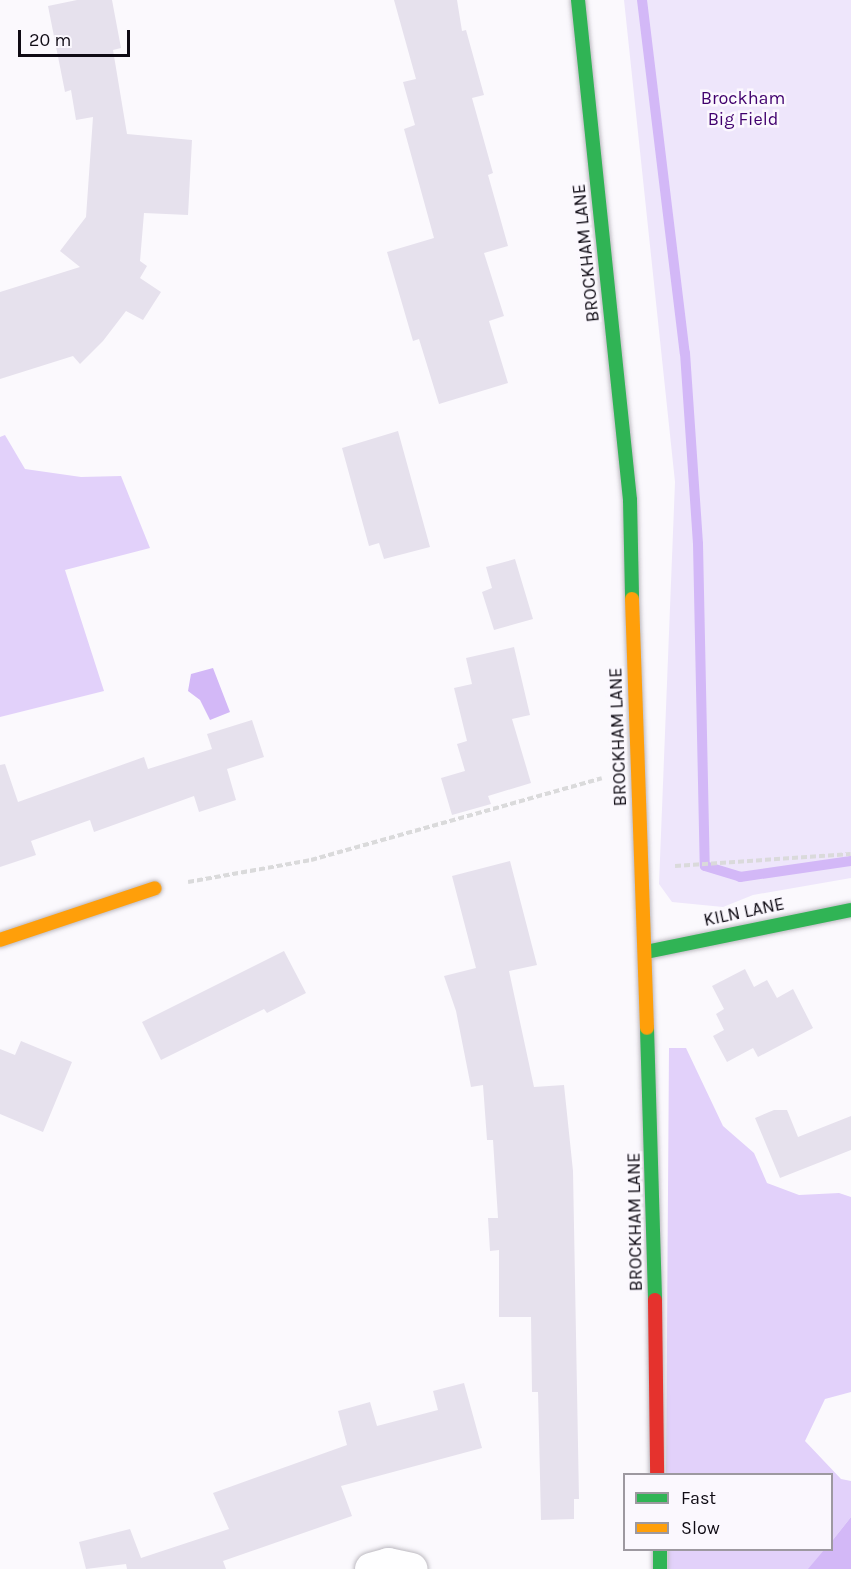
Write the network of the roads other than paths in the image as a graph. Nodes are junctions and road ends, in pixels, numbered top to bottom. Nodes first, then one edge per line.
1 (578, 0) edge
2 (155, 888) road end
3 (851, 910) edge
4 (0, 940) edge
5 (645, 952) junction
6 (657, 1473) edge
7 (660, 1551) edge
8 (371, 1569) edge
9 (411, 1569) edge
10 (660, 1569) edge

1 - 5 street, BROCKHAM LANE
2 - 4 street
3 - 5 street, KILN LANE
5 - 6 street, BROCKHAM LANE
7 - 10 street
8 - 9 street

